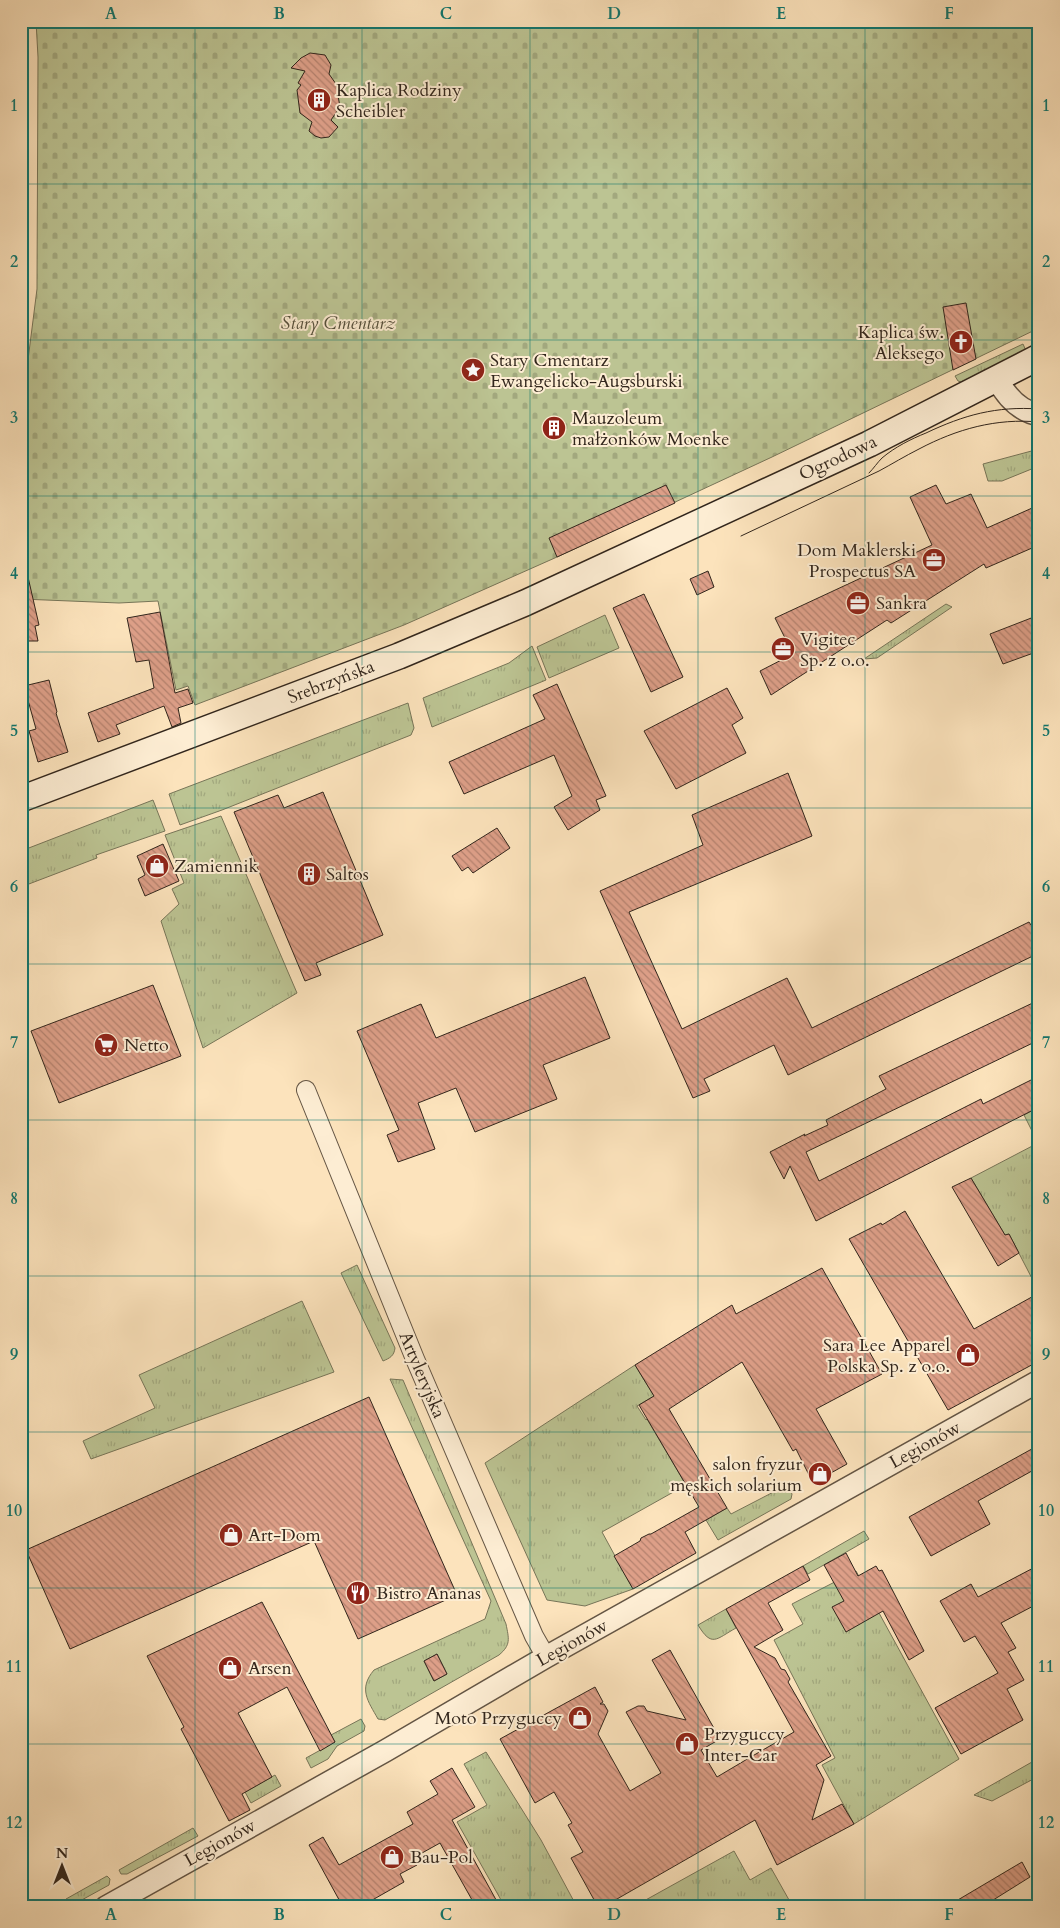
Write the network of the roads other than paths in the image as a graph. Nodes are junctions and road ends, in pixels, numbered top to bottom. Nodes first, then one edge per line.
1 (1039, 356) edge
2 (997, 379) junction
3 (1039, 415) edge
4 (635, 553) joint
5 (21, 799) edge
6 (306, 1090) dead end
7 (1039, 1381) edge
8 (546, 1657) junction
9 (106, 1907) edge

1 - 2 main road, Ogrodowa
2 - 3 street
2 - 4 main road, Ogrodowa
4 - 5 main road, Srebrzyńska
6 - 8 street, Artyleryjska
7 - 8 street, Legionów
8 - 9 street, Legionów

